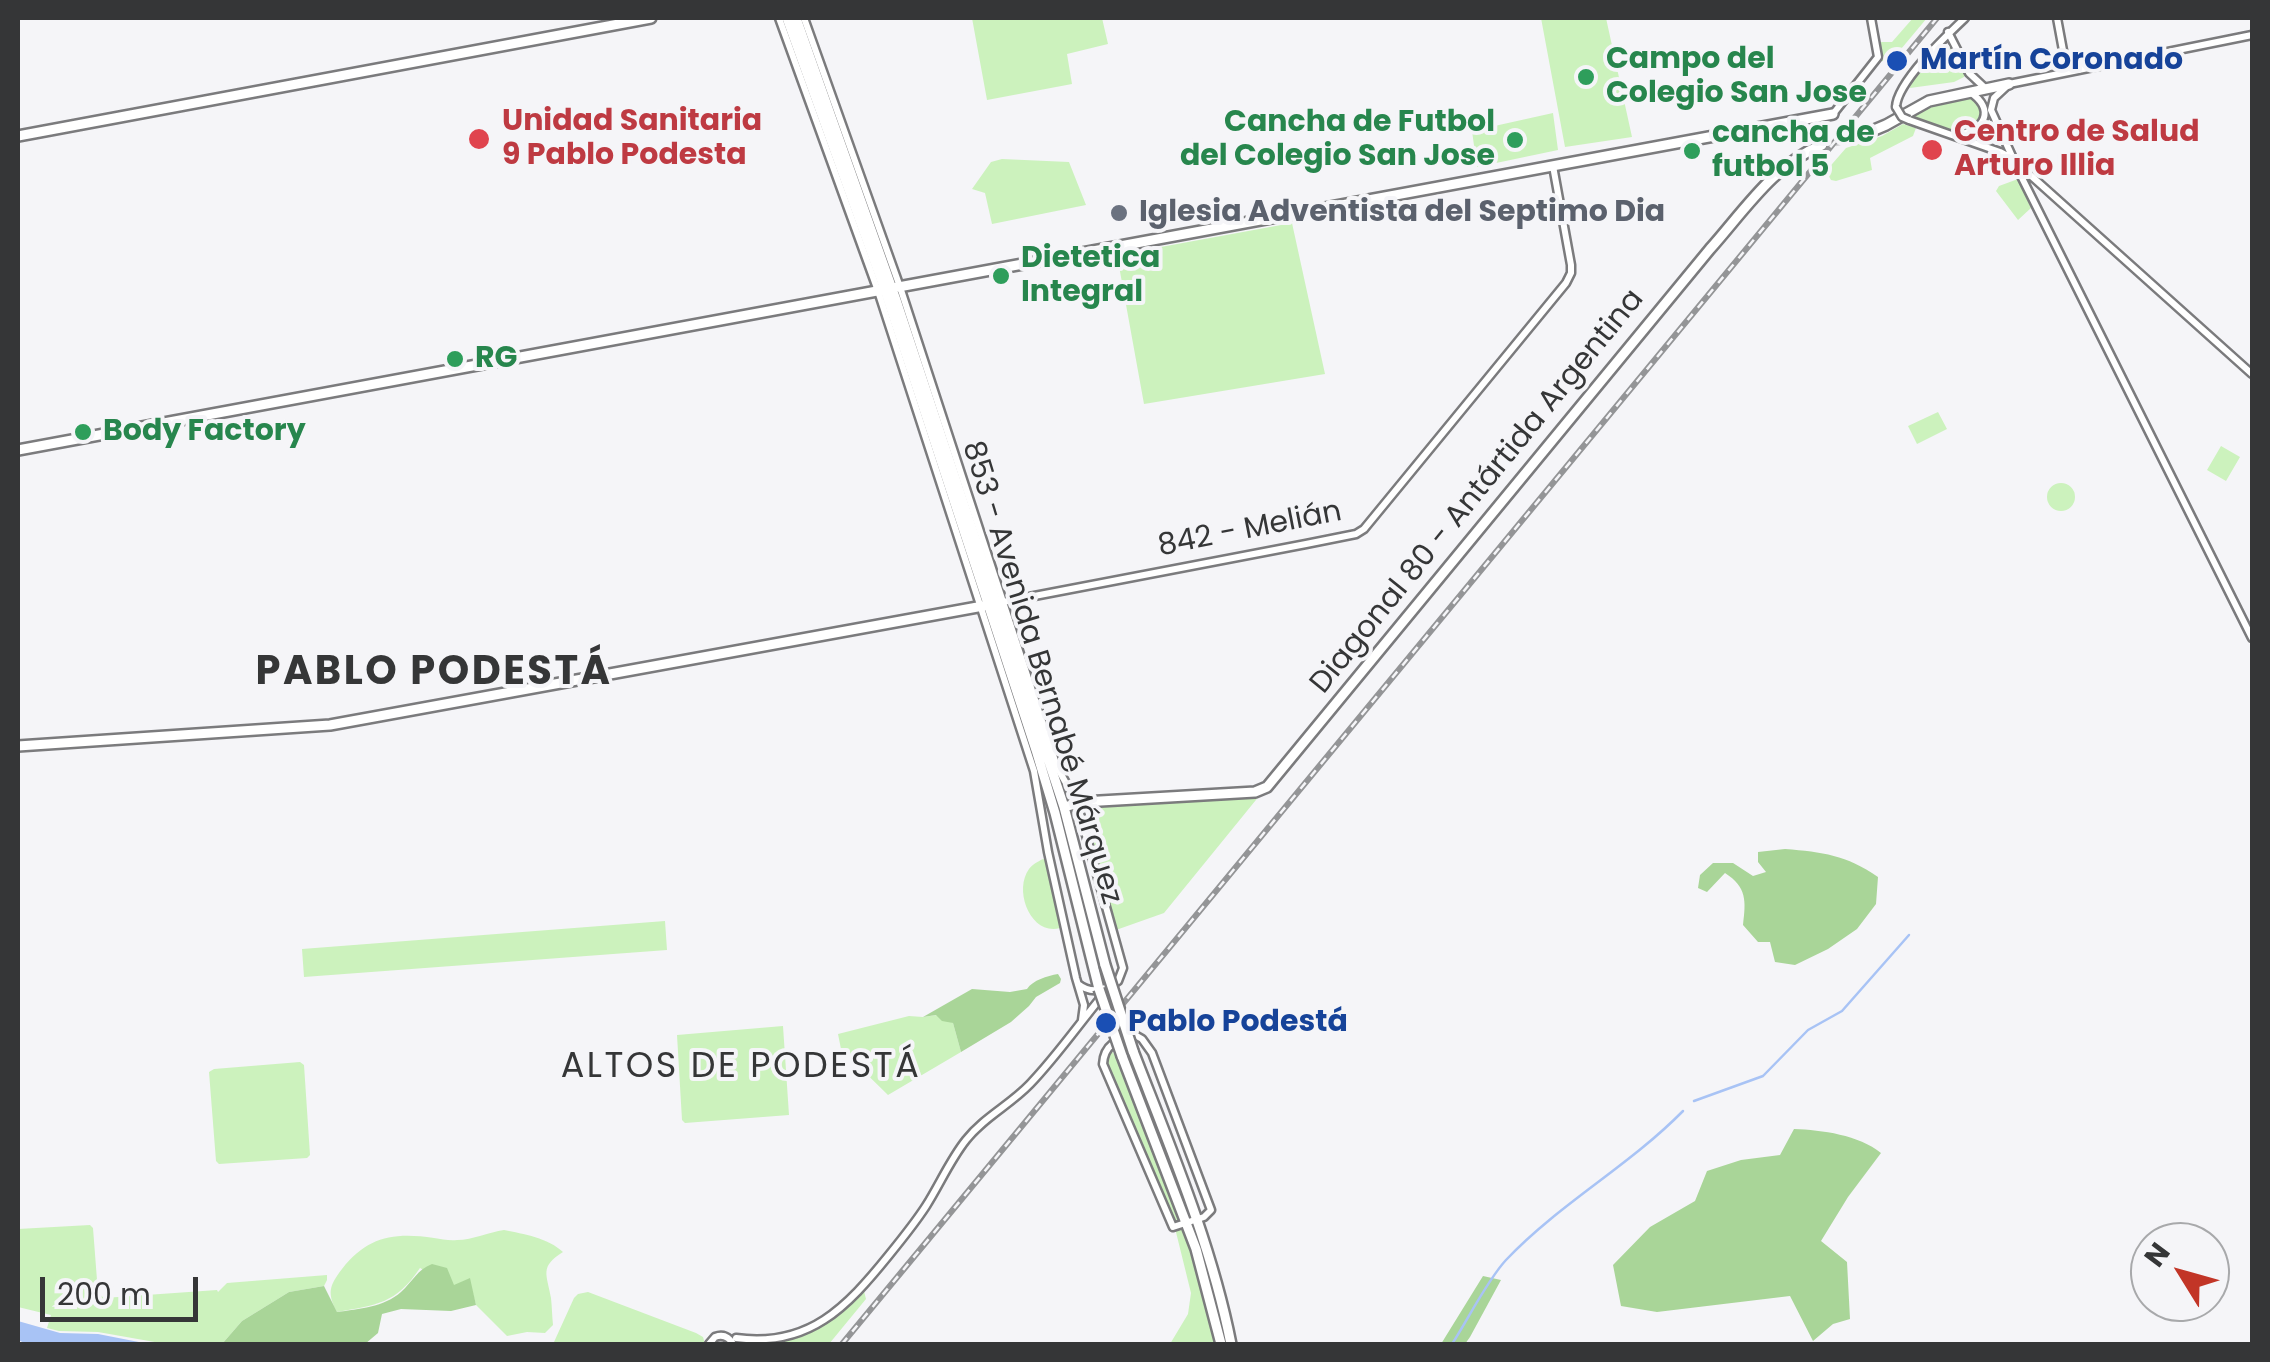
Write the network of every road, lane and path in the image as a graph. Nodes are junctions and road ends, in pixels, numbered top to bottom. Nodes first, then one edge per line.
1 (651, 18) edge
2 (779, 18) edge
3 (787, 18) edge
4 (796, 18) edge
5 (804, 18) edge
6 (1872, 18) edge
7 (1965, 18) edge
8 (2057, 18) edge
9 (1948, 32) junction
10 (2252, 35) edge
11 (1955, 45) junction
12 (1936, 46) junction
13 (2067, 72) junction
14 (1969, 74) junction
15 (2009, 84) junction
16 (1985, 88) junction
17 (1966, 91) junction
18 (1834, 114) joint
19 (1979, 127) junction
20 (1998, 128) junction
21 (1948, 134) junction
22 (18, 136) edge
23 (1860, 136) tunnel mouth
24 (2003, 136) junction
25 (1822, 146) tunnel mouth
26 (1982, 146) junction
27 (1992, 149) junction
28 (2016, 162) junction
29 (1553, 165) junction
30 (842, 170) junction
31 (839, 186) junction
32 (889, 289) junction
33 (2252, 374) edge
34 (936, 398) junction
35 (933, 412) junction
36 (18, 450) edge
37 (992, 604) junction
38 (2252, 638) edge
39 (1025, 665) junction
40 (1021, 680) junction
41 (1020, 728) junction
42 (18, 746) edge
43 (1036, 750) junction
44 (1077, 804) junction
45 (1059, 810) junction
46 (1040, 815) junction
47 (1078, 984) junction
48 (1110, 986) junction
49 (1082, 1020) junction
50 (1192, 1222) junction
51 (735, 1341) edge
52 (763, 1341) junction
53 (709, 1344) edge
54 (754, 1344) edge
55 (1221, 1344) edge
56 (1232, 1344) edge

1 - 22 main road
2 - 31 street, 853 - Avenida Bernabé Márquez
3 - 30 main road, 853 - Avenida Bernabé Márquez
4 - 32 main road, 853 - Avenida Bernabé Márquez
5 - 32 street, 853 - Avenida Bernabé Márquez
6 - 18 street
7 - 9 street
8 - 13 street
9 - 11 street
9 - 12 street
10 - 13 street
11 - 12 street
11 - 14 street
12 - 21 street, bridge
13 - 15 street
14 - 16 street
14 - 17 street
15 - 16 main road
15 - 20 street
16 - 17 main road
17 - 19 street
17 - 23 main road
18 - 29 main road
19 - 20 street
19 - 21 street
19 - 26 street
20 - 24 street
21 - 26 street
24 - 27 street
24 - 28 street
25 - 44 main road, Diagonal 80 - Antártida Argentina
26 - 27 street
27 - 28 street
28 - 33 street
28 - 38 street
29 - 32 main road
29 - 37 street, 842 - Melián
30 - 31 main road
30 - 32 main road, 853 - Avenida Bernabé Márquez
31 - 32 street, 853 - Avenida Bernabé Márquez
32 - 34 street, 853 - Avenida Bernabé Márquez
32 - 35 main road, 853 - Avenida Bernabé Márquez
32 - 36 main road
32 - 37 main road, 853 - Avenida Bernabé Márquez
34 - 35 main road
34 - 37 street, 853 - Avenida Bernabé Márquez
35 - 37 main road, 853 - Avenida Bernabé Márquez
37 - 39 street, 853 - Avenida Bernabé Márquez
37 - 40 main road, 853 - Avenida Bernabé Márquez
37 - 41 street, 853 - Avenida Bernabé Márquez
37 - 42 main road
37 - 43 main road, 853 - Avenida Bernabé Márquez
39 - 40 main road
39 - 44 street, 853 - Avenida Bernabé Márquez
40 - 45 main road, 853 - Avenida Bernabé Márquez
41 - 43 main road
41 - 46 street, 853 - Avenida Bernabé Márquez
43 - 45 main road, 853 - Avenida Bernabé Márquez
44 - 45 main road
44 - 48 street, 853 - Avenida Bernabé Márquez
45 - 46 main road
45 - 50 main road, 853 - Avenida Bernabé Márquez, bridge
45 - 50 main road, 853 - Avenida Bernabé Márquez, bridge
46 - 47 street, 853 - Avenida Bernabé Márquez
47 - 48 street
47 - 49 street, 853 - Avenida Bernabé Márquez
48 - 49 street
49 - 52 street
50 - 50 street
50 - 55 main road, 853 - Avenida Bernabé Márquez
50 - 56 main road, 853 - Avenida Bernabé Márquez
51 - 52 street
51 - 53 street
52 - 54 street

